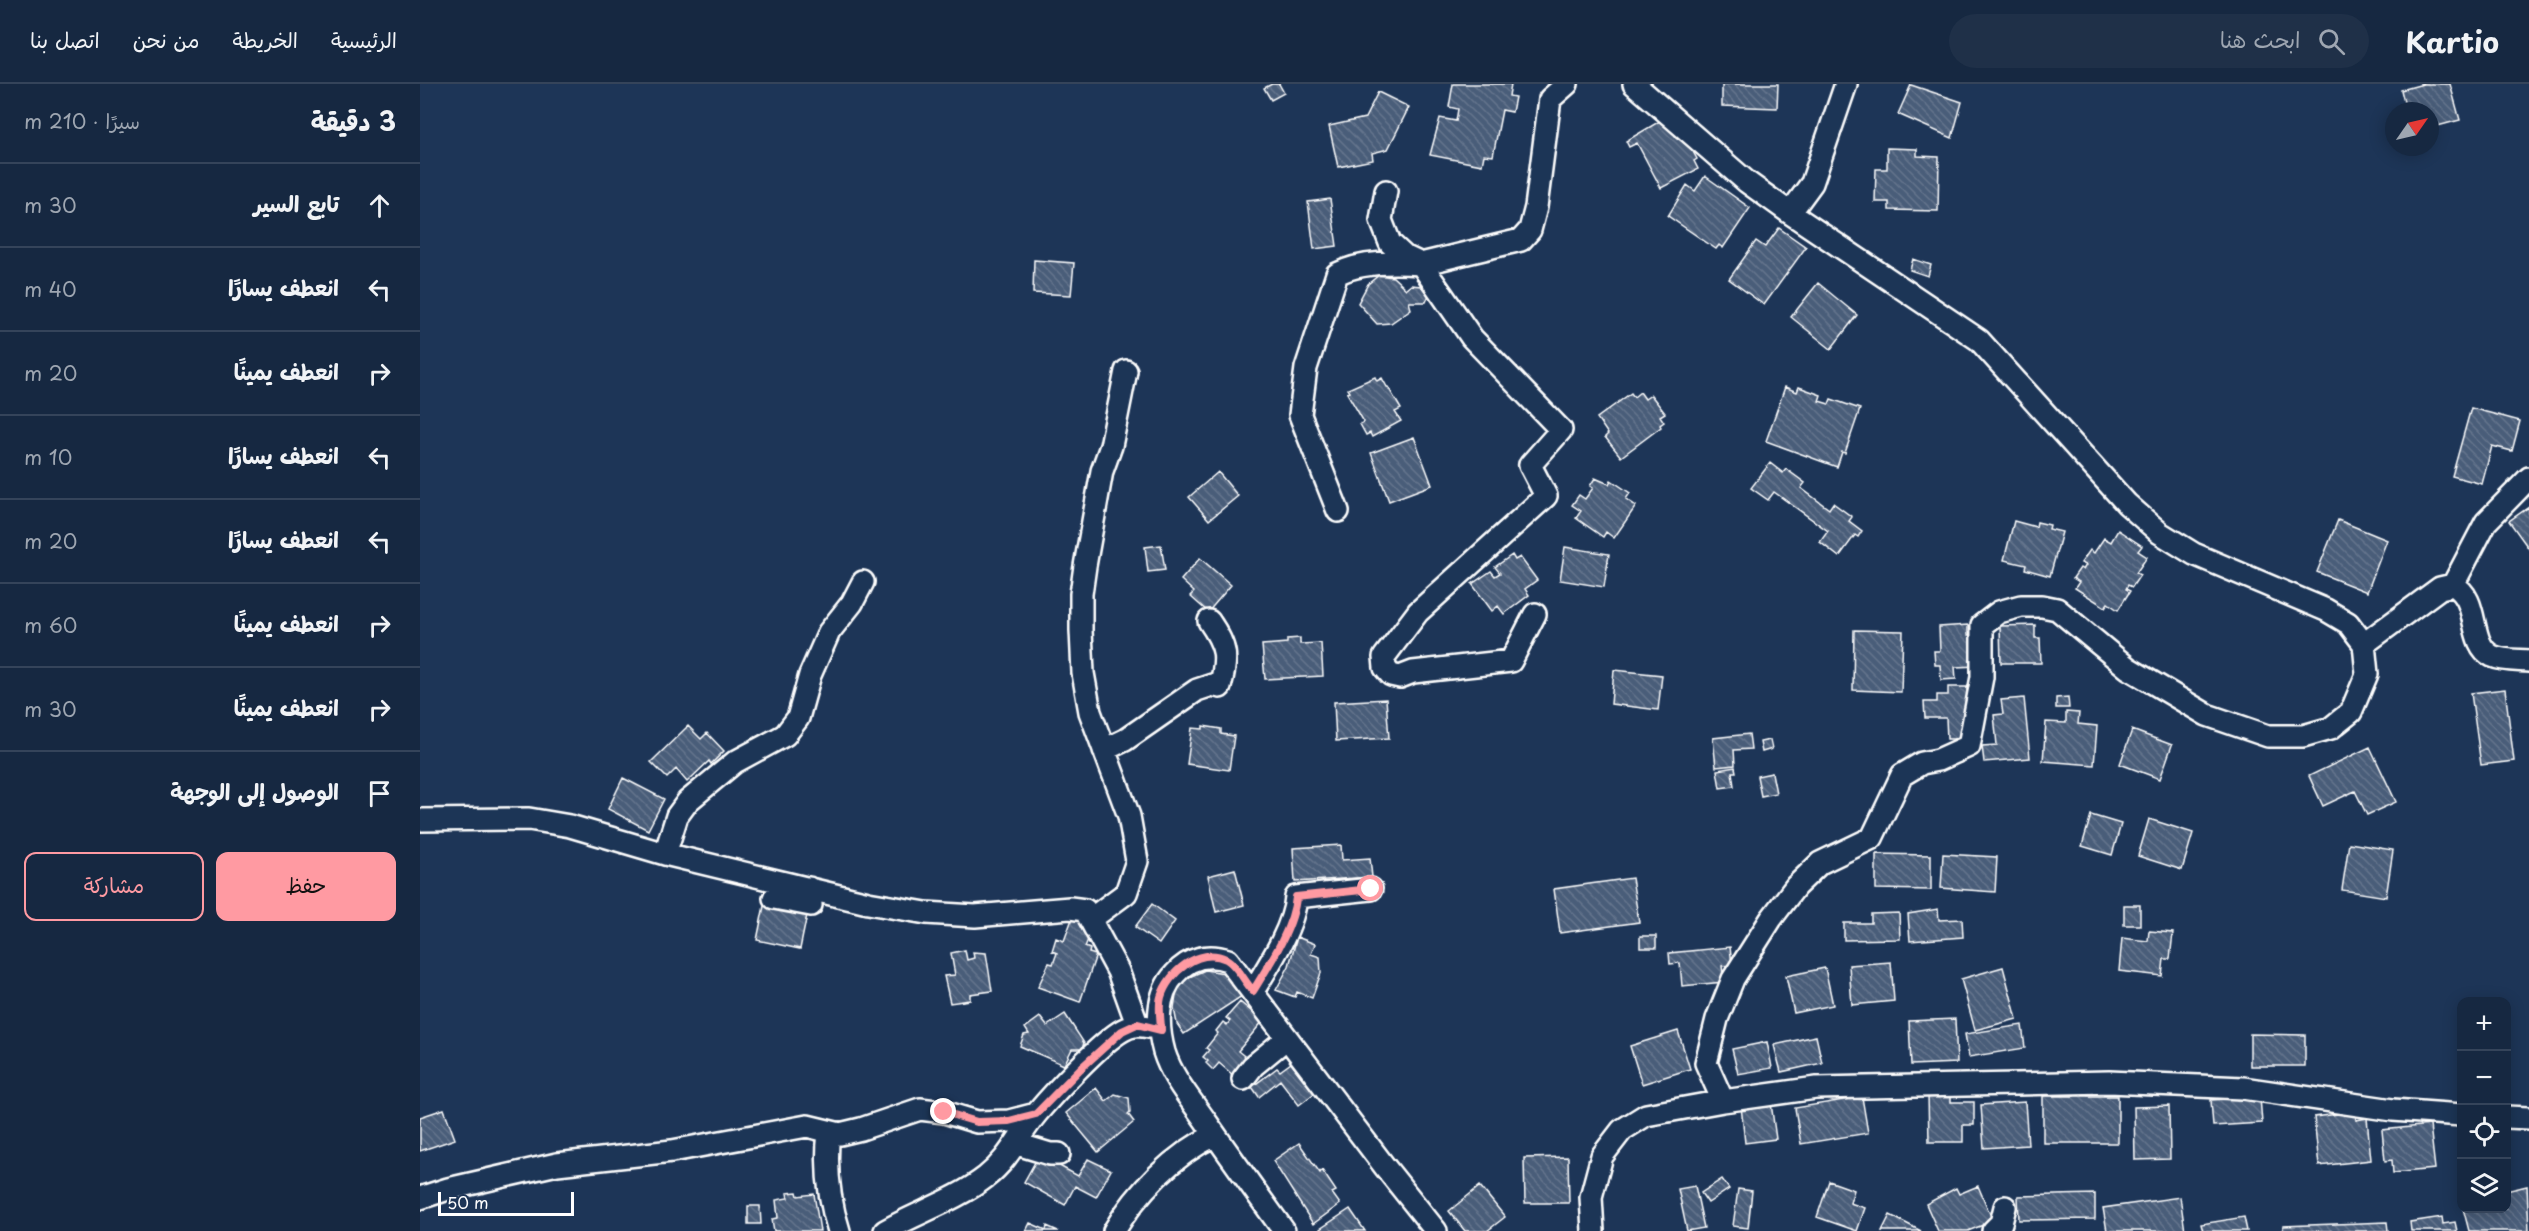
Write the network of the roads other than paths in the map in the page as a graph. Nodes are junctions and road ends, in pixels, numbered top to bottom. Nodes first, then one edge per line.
1 (1568, 84) edge
2 (1634, 84) edge
3 (1846, 84) edge
4 (1386, 191) dead end
5 (1790, 213) junction
6 (1421, 264) junction
7 (1126, 371) dead end
8 (2529, 478) edge
9 (1338, 511) dead end
10 (863, 582) dead end
11 (2452, 585) junction
12 (1535, 614) dead end
13 (1209, 621) dead end
14 (2364, 644) junction
15 (2529, 661) edge
16 (1104, 750) junction
17 (420, 820) edge
18 (665, 854) junction
19 (809, 888) junction
20 (1371, 889) dead end
21 (774, 898) dead end
22 (1091, 919) junction
23 (1253, 991) junction
24 (1137, 1024) junction
25 (1161, 1030) junction
26 (1287, 1038) junction
27 (1243, 1079) dead end
28 (1723, 1101) junction
29 (1036, 1114) junction
30 (2457, 1114) edge
31 (2511, 1117) edge
32 (2529, 1118) edge
33 (829, 1132) junction
34 (1215, 1135) junction
35 (1017, 1144) junction
36 (1059, 1154) dead end
37 (420, 1198) edge
38 (2006, 1207) dead end
39 (839, 1231) edge
40 (885, 1231) edge
41 (1113, 1231) edge
42 (1284, 1231) edge
43 (1436, 1231) edge
44 (1593, 1231) edge
45 (1993, 1231) edge

1 - 6 street
2 - 5 street
3 - 5 street
4 - 6 street
5 - 14 street
6 - 9 street
6 - 12 street
7 - 16 street
8 - 11 street
10 - 18 street
11 - 14 street
11 - 15 street
13 - 16 street
14 - 28 street
16 - 22 street
17 - 18 street
18 - 19 street
19 - 21 street
19 - 22 street
20 - 23 street
22 - 24 street
23 - 25 street
23 - 26 street
24 - 25 street
24 - 29 street
25 - 34 street
26 - 27 street
26 - 43 street
28 - 30 street
28 - 44 street
29 - 33 street
29 - 35 street
31 - 32 street
33 - 37 street
33 - 39 street
34 - 41 street
34 - 42 street
35 - 36 street
35 - 40 street
38 - 45 street

